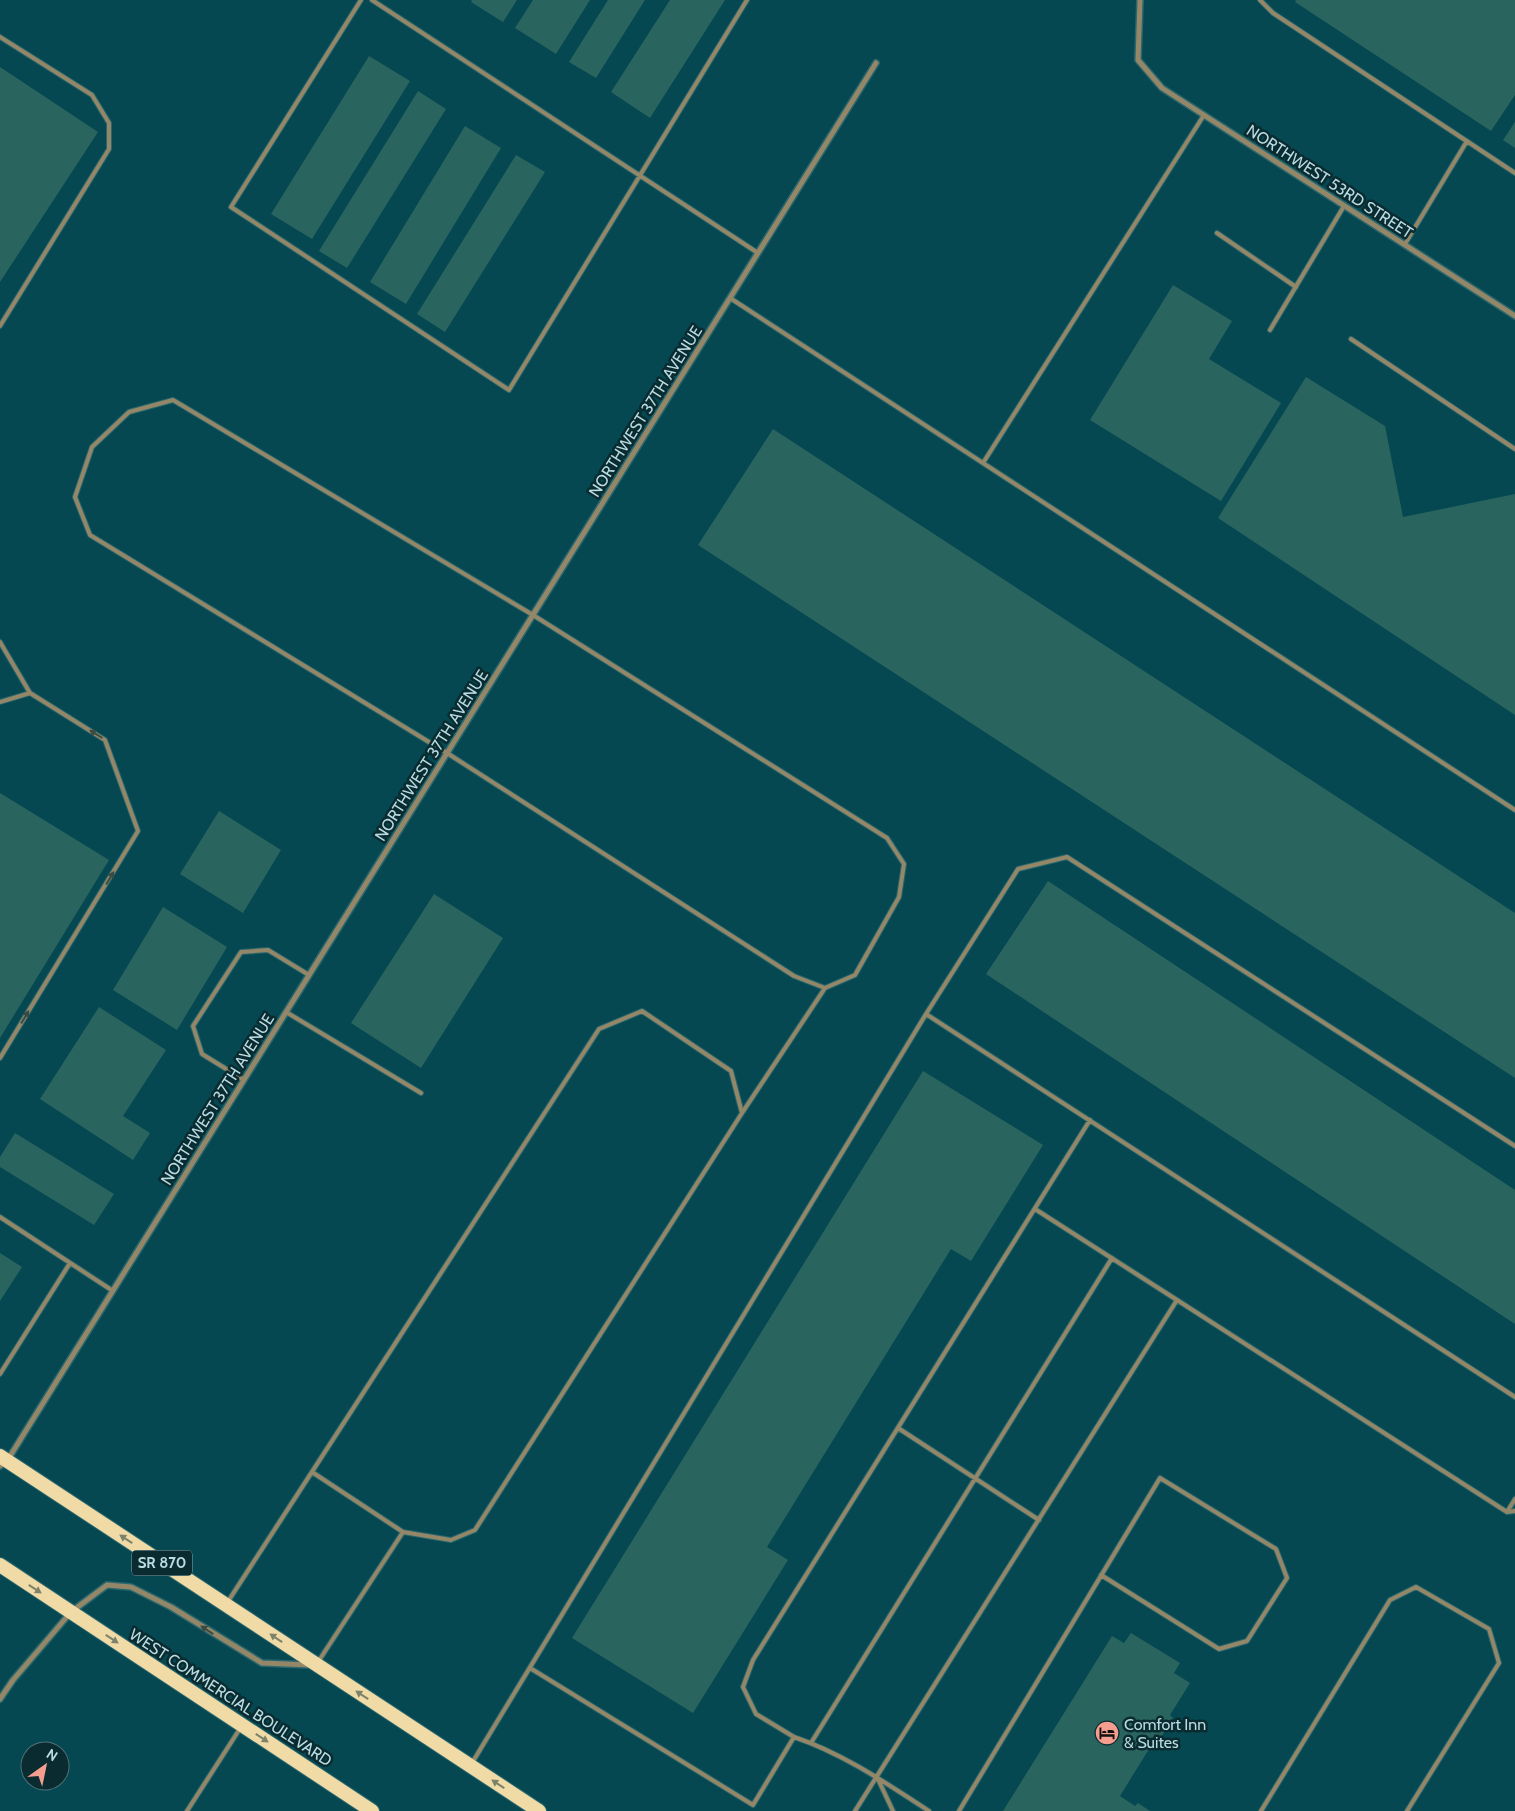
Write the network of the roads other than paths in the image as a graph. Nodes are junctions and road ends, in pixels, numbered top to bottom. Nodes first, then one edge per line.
1 (361, 0) edge
2 (372, 0) edge
3 (747, 0) edge
4 (1140, 0) edge
5 (1260, 0) edge
6 (0, 37) edge
7 (876, 63) dead end
8 (1204, 115) junction
9 (1467, 141) junction
10 (1515, 173) edge
11 (639, 175) junction
12 (1344, 206) junction
13 (1218, 233) dead end
14 (1405, 244) junction
15 (758, 253) junction
16 (1296, 287) junction
17 (730, 298) junction
18 (1515, 316) edge
19 (0, 326) edge
20 (1270, 330) dead end
21 (1351, 338) dead end
22 (1515, 449) edge
23 (982, 463) junction
24 (533, 615) junction
25 (0, 642) edge
26 (30, 693) junction
27 (0, 702) edge
28 (447, 753) junction
29 (1515, 810) edge
30 (309, 975) junction
31 (825, 988) junction
32 (286, 1012) junction
33 (926, 1014) junction
34 (0, 1058) edge
35 (244, 1080) junction
36 (421, 1093) dead end
37 (742, 1113) junction
38 (1090, 1120) junction
39 (1515, 1146) edge
40 (1034, 1209) junction
41 (0, 1217) edge
42 (1112, 1258) junction
43 (70, 1263) junction
44 (113, 1291) junction
45 (1177, 1300) junction
46 (0, 1374) edge
47 (1515, 1397) edge
48 (898, 1428) junction
49 (2, 1461) edge
50 (312, 1472) junction
51 (976, 1477) junction
52 (1515, 1499) edge
53 (1515, 1511) edge
54 (1507, 1512) junction
55 (1039, 1520) junction
56 (403, 1532) junction
57 (0, 1565) edge
58 (1101, 1575) junction
59 (226, 1604) junction
60 (71, 1612) junction
61 (316, 1665) junction
62 (530, 1668) junction
63 (0, 1699) edge
64 (242, 1725) junction
65 (794, 1738) junction
66 (812, 1743) junction
67 (470, 1766) junction
68 (877, 1777) junction
69 (188, 1811) edge
70 (372, 1811) edge
71 (539, 1811) edge
72 (855, 1811) edge
73 (893, 1811) edge
74 (928, 1811) edge
75 (959, 1811) edge
76 (1261, 1811) edge
77 (1407, 1811) edge

1 - 11 lane
2 - 11 lane
3 - 11 lane
4 - 8 street, NORTHWEST 53RD STREET
5 - 9 lane
6 - 19 lane
7 - 15 street, NORTHWEST 37TH AVENUE
8 - 12 street, NORTHWEST 53RD STREET
8 - 23 lane
9 - 10 lane
9 - 14 lane
11 - 15 lane
12 - 14 street, NORTHWEST 53RD STREET
12 - 16 lane
13 - 16 lane
14 - 18 street, NORTHWEST 53RD STREET
15 - 17 street, NORTHWEST 37TH AVENUE
16 - 20 lane
17 - 23 lane
17 - 24 street, NORTHWEST 37TH AVENUE
21 - 22 lane
23 - 29 lane
24 - 28 street, NORTHWEST 37TH AVENUE
24 - 28 lane
24 - 31 lane
25 - 26 lane
26 - 27 lane
34 -> 26 lane
28 - 30 street, NORTHWEST 37TH AVENUE
28 - 31 lane
30 - 32 street, NORTHWEST 37TH AVENUE
30 - 35 lane
31 - 37 lane
32 - 35 street, NORTHWEST 37TH AVENUE
32 - 36 lane
33 - 38 lane
33 - 39 lane
33 - 62 lane
35 - 44 street, NORTHWEST 37TH AVENUE
37 - 50 lane
37 - 56 lane
38 - 40 lane
38 - 47 lane
40 - 42 lane
40 - 48 lane
41 - 43 lane
42 - 45 lane
42 - 51 lane
43 - 44 lane
43 - 46 lane
44 - 49 street, NORTHWEST 37TH AVENUE
45 - 54 lane
45 - 55 lane
48 - 51 lane
48 - 65 lane
59 -> 49 highway, SR 870
50 - 56 lane
50 - 59 lane
51 - 55 lane
51 - 66 lane
52 - 54 lane
53 - 54 lane
55 - 68 lane
56 - 61 lane
57 -> 60 highway, WEST COMMERCIAL BOULEVARD
58 - 58 lane
58 - 75 lane
61 -> 59 highway, SR 870
61 -> 60 street
60 - 63 street
60 -> 64 highway, WEST COMMERCIAL BOULEVARD
67 -> 61 highway, SR 870
62 - 65 lane
62 - 67 lane
64 - 69 lane
64 -> 70 highway, WEST COMMERCIAL BOULEVARD
65 - 66 lane
66 - 68 lane
71 -> 67 highway, SR 870
68 - 72 lane
68 - 73 lane
68 - 74 lane
76 - 77 lane

